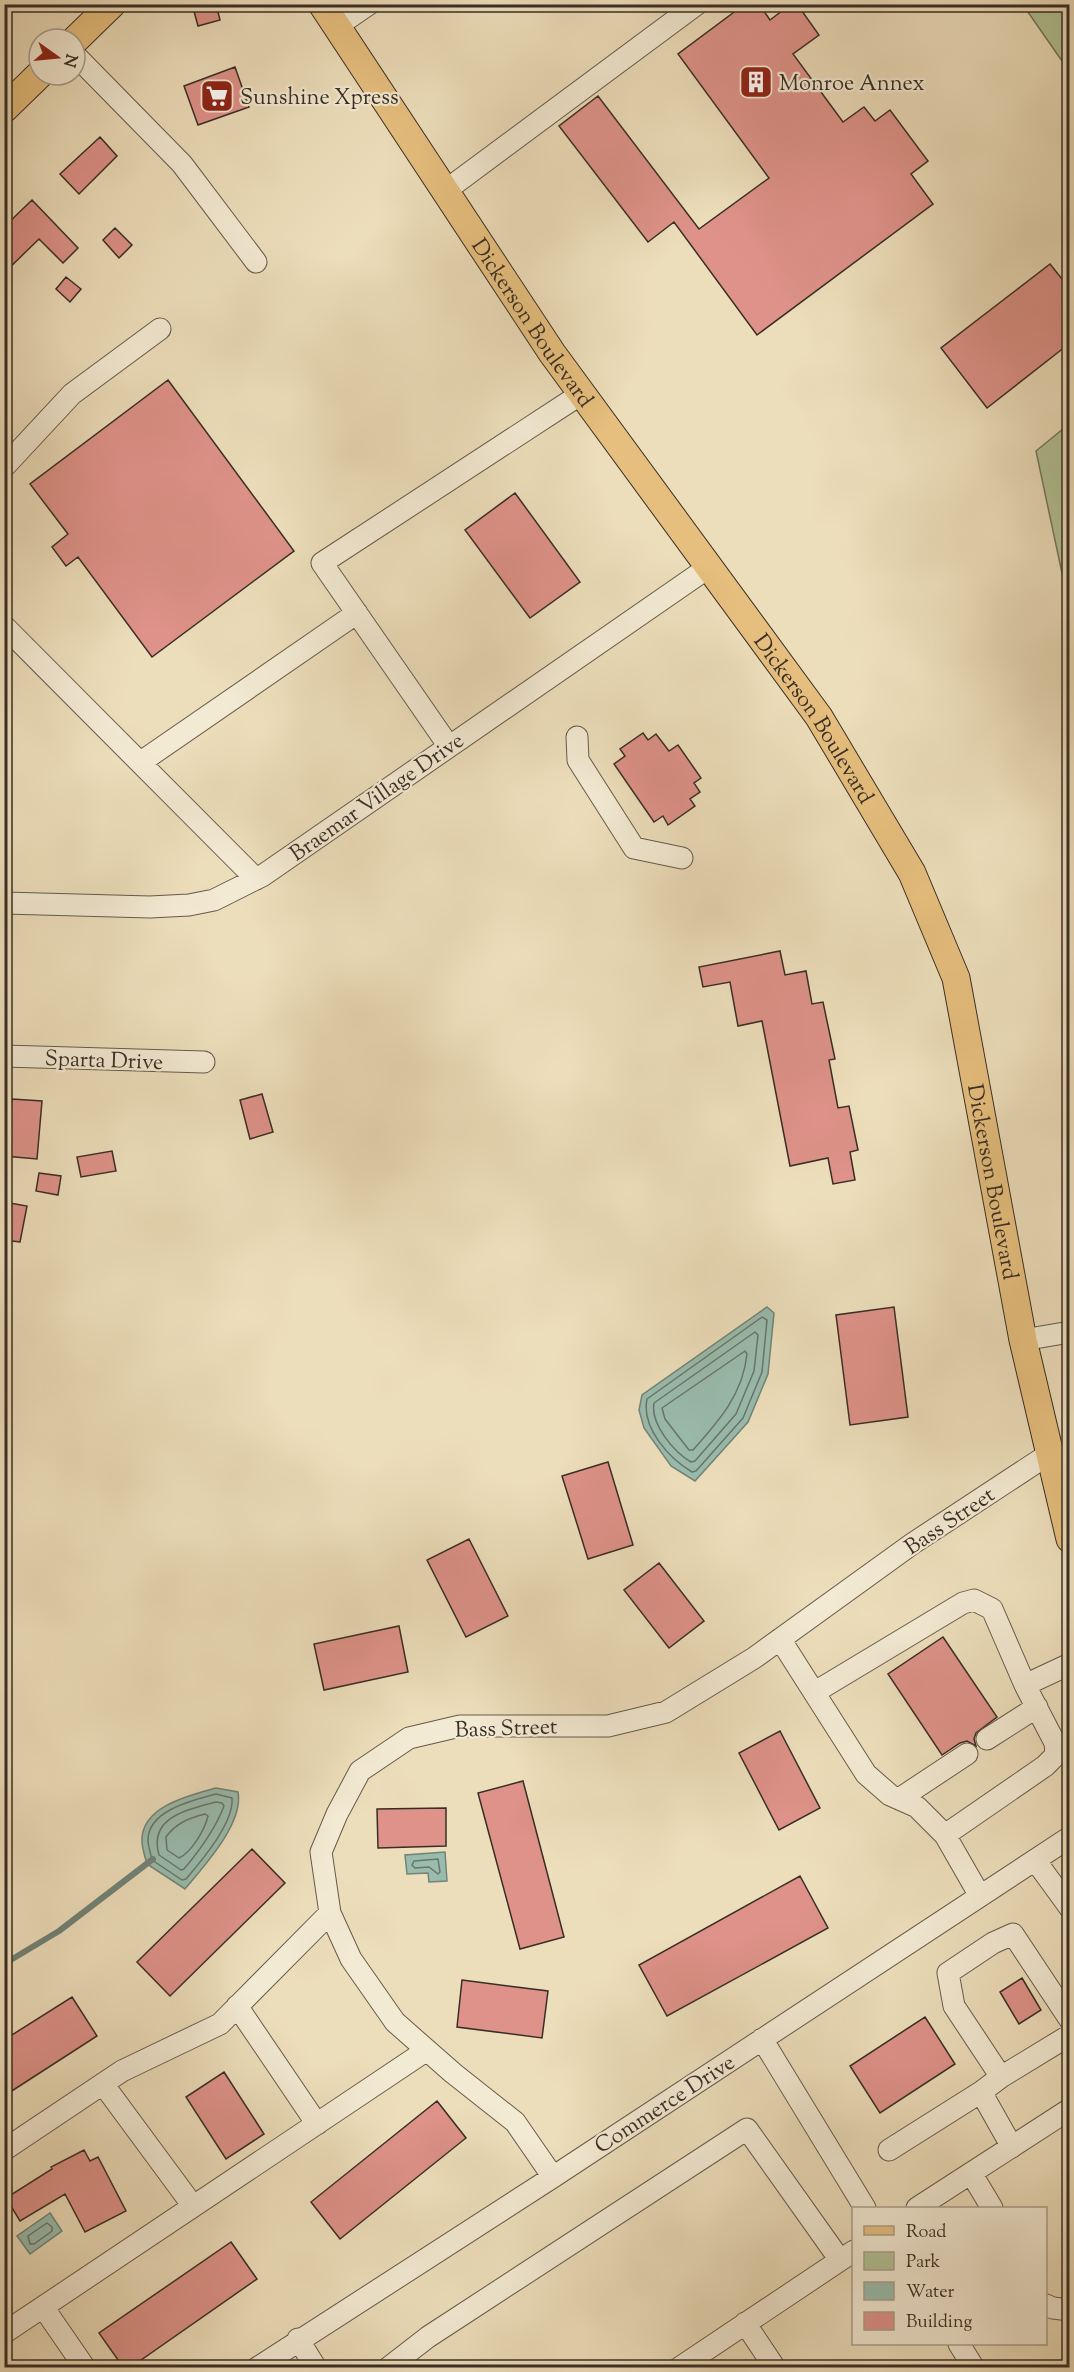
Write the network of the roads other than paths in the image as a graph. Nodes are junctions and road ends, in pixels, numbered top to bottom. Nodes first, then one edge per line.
1 (112, 4) edge
2 (369, 4) edge
3 (697, 4) edge
4 (330, 15) edge
5 (87, 28) edge
6 (87, 67) edge
7 (27, 87) edge
8 (4, 109) edge
9 (446, 191) junction
10 (256, 262) dead end
11 (160, 329) dead end
12 (581, 394) junction
13 (4, 467) edge
14 (709, 567) junction
15 (357, 613) junction
16 (4, 626) edge
17 (577, 737) dead end
18 (448, 745) junction
19 (141, 762) junction
20 (682, 858) dead end
21 (256, 879) junction
22 (4, 903) edge
23 (4, 1056) edge
24 (204, 1062) dead end
25 (1070, 1332) edge
26 (1023, 1340) junction
27 (1049, 1454) junction
28 (1065, 1498) edge
29 (1070, 1539) edge
30 (780, 1639) junction
31 (1070, 1664) edge
32 (1025, 1685) junction
33 (815, 1692) junction
34 (1037, 1707) junction
35 (987, 1739) dead end
36 (967, 1754) dead end
37 (890, 1794) junction
38 (945, 1835) junction
39 (1070, 1837) edge
40 (1035, 1860) junction
41 (980, 1896) junction
42 (1070, 1908) edge
43 (330, 1913) junction
44 (237, 2006) junction
45 (1070, 2020) edge
46 (1070, 2035) edge
47 (762, 2039) junction
48 (427, 2050) junction
49 (1001, 2077) junction
50 (103, 2084) junction
51 (981, 2092) junction
52 (1070, 2109) edge
53 (317, 2124) junction
54 (1011, 2147) junction
55 (4, 2150) edge
56 (890, 2150) dead end
57 (971, 2173) junction
58 (553, 2177) junction
59 (193, 2206) junction
60 (864, 2207) edge
61 (919, 2207) edge
62 (991, 2207) edge
63 (847, 2256) edge
64 (43, 2307) junction
65 (745, 2323) junction
66 (4, 2333) edge
67 (298, 2339) junction
68 (960, 2345) edge
69 (85, 2367) edge
70 (257, 2367) edge
71 (316, 2367) edge
72 (388, 2367) edge
73 (679, 2367) edge
74 (775, 2367) edge
75 (974, 2367) edge

1 - 5 main road
2 - 4 street
3 - 9 street
4 - 9 main road, Dickerson Boulevard
6 - 10 street
7 - 8 main road
9 - 12 main road, Dickerson Boulevard
11 - 13 street
12 - 14 main road, Dickerson Boulevard
12 - 15 street
14 - 18 street, Braemar Village Drive
14 - 26 main road, Dickerson Boulevard
15 - 18 street
15 - 19 street
16 - 19 street
17 - 20 street
18 - 21 street, Braemar Village Drive
19 - 21 street
21 - 22 street, Braemar Village Drive
23 - 24 street, Sparta Drive
25 - 26 street
26 - 27 main road, Dickerson Boulevard
27 - 28 main road, Dickerson Boulevard
27 - 30 street, Bass Street
28 - 29 main road, Dickerson Boulevard
30 - 33 street
30 - 43 street, Bass Street
31 - 32 street
32 - 33 street
32 - 34 street
33 - 37 street
34 - 35 street
34 - 38 street
36 - 37 street
37 - 38 street
38 - 41 street
39 - 40 street, Commerce Drive
40 - 41 street, Commerce Drive
40 - 42 street
41 - 47 street, Commerce Drive
43 - 44 street
43 - 48 street, Bass Street
44 - 50 street
44 - 53 street
45 - 49 street
46 - 49 street
47 - 58 street, Commerce Drive
47 - 60 street
48 - 53 street
48 - 58 street, Bass Street
49 - 51 street
50 - 55 street
50 - 59 street
51 - 54 street
51 - 56 street
52 - 54 street
53 - 59 street
54 - 57 street
57 - 61 street
57 - 62 street
58 - 67 street, Commerce Drive
59 - 64 street
63 - 65 street
63 - 72 street
64 - 66 street
64 - 69 street
65 - 73 street
65 - 74 street
67 - 70 street, Commerce Drive
67 - 71 street
68 - 75 street

